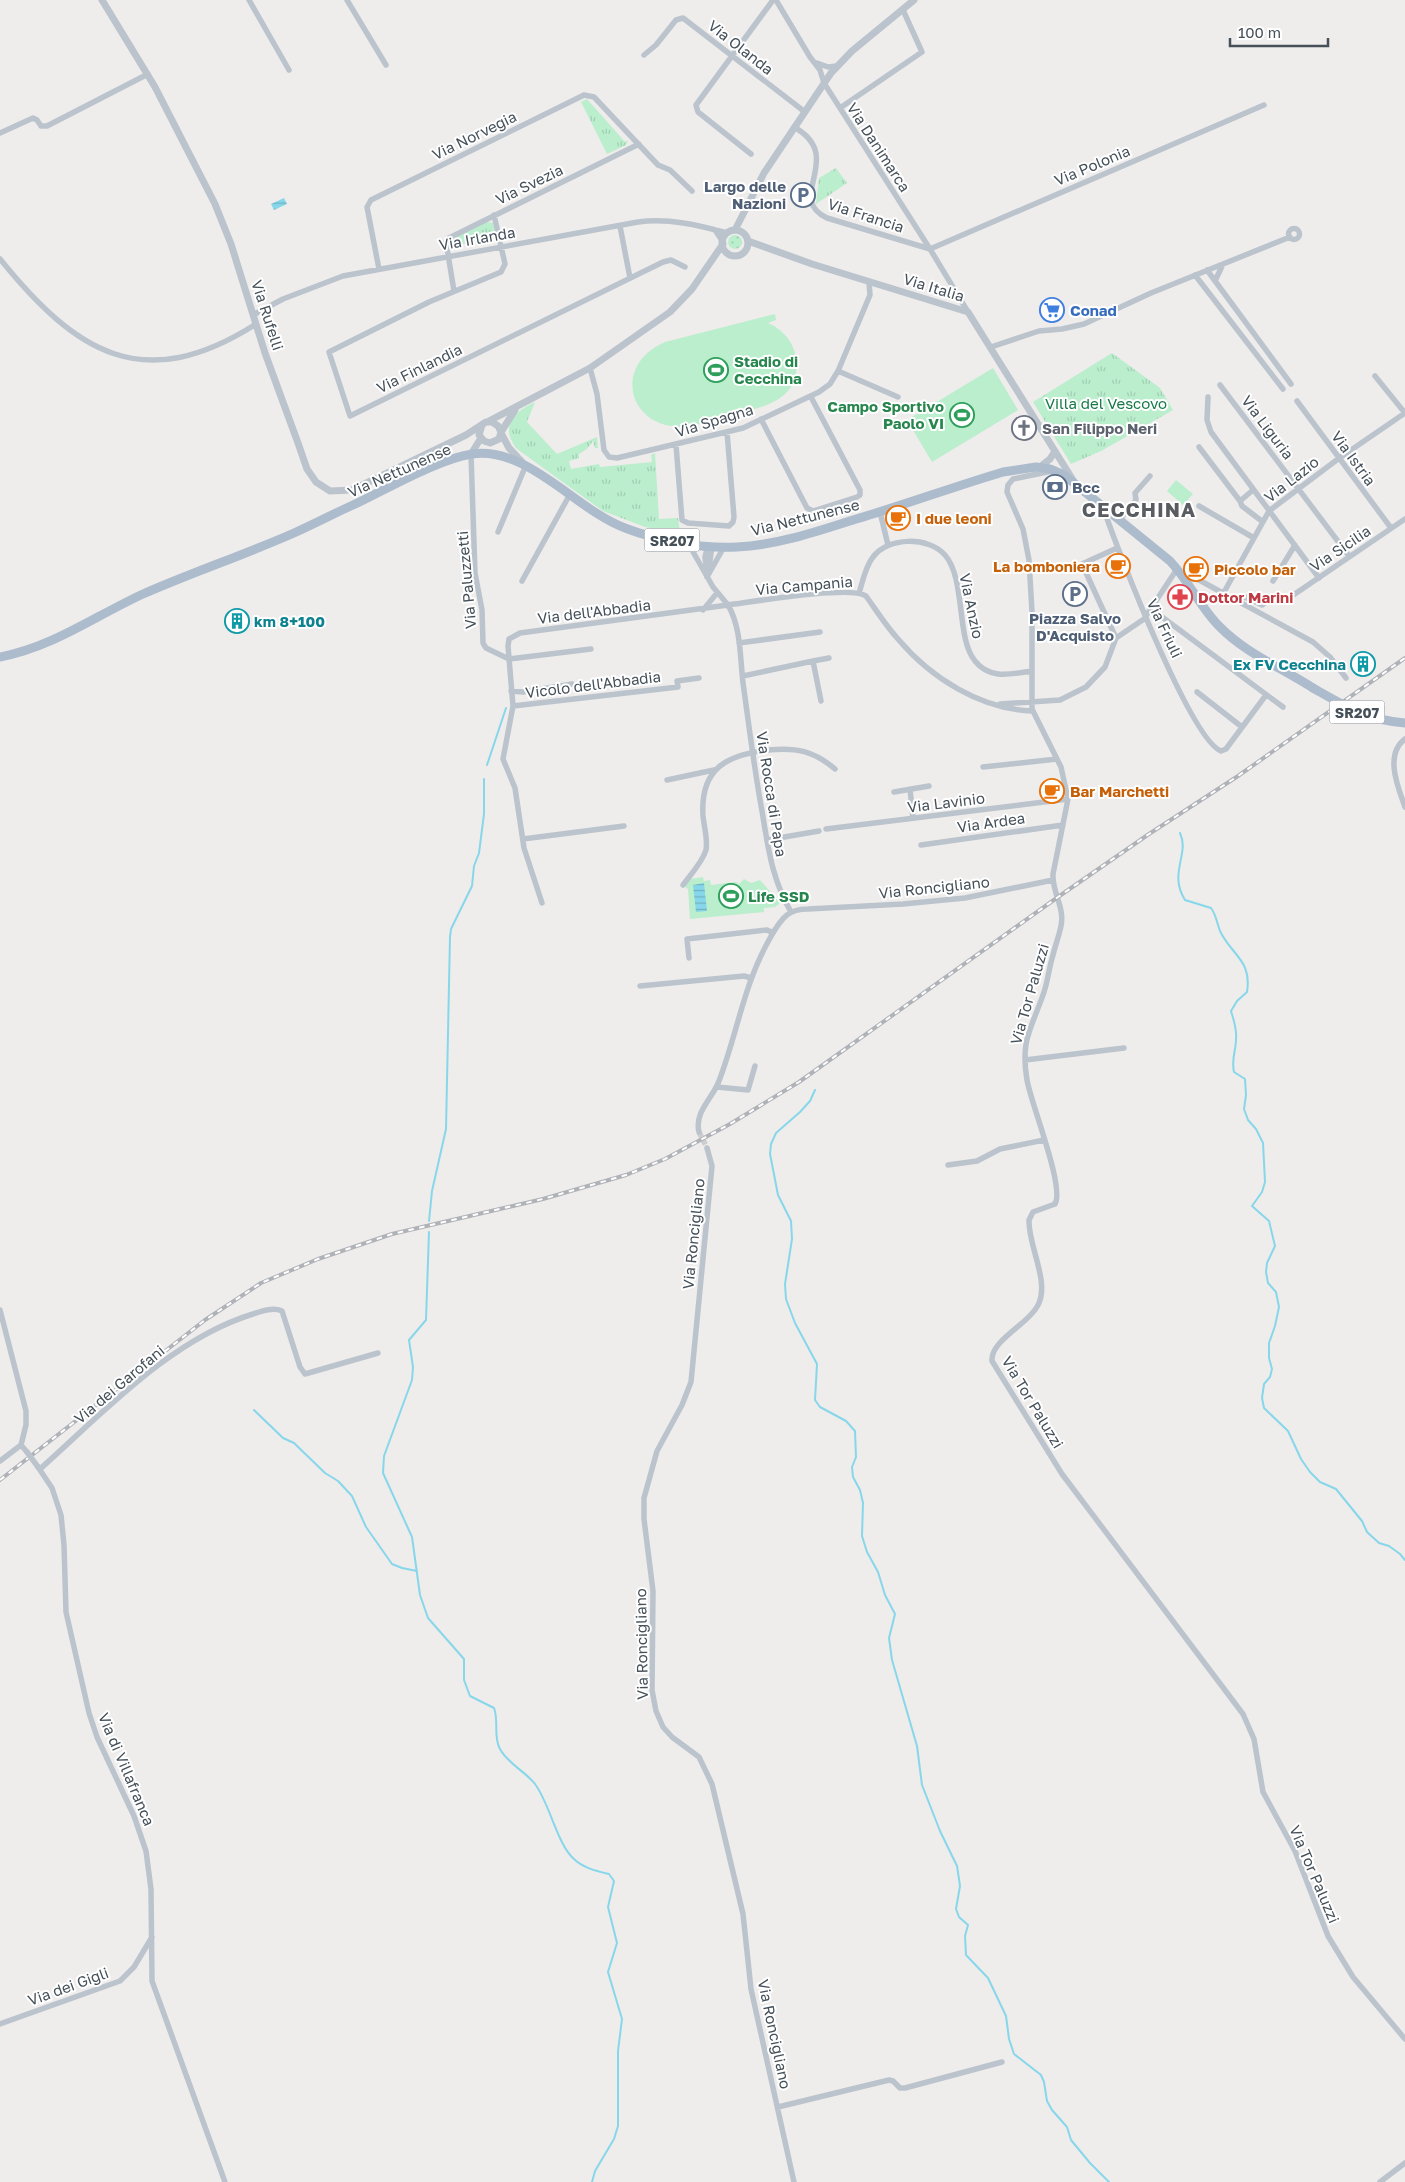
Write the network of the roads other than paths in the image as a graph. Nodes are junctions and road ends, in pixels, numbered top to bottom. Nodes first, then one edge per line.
1 (102, 0) edge
2 (249, 0) edge
3 (347, 0) edge
4 (775, 0) edge
5 (914, 0) edge
6 (903, 10) junction
7 (644, 55) dead end
8 (732, 55) junction
9 (810, 57) junction
10 (386, 64) dead end
11 (837, 66) junction
12 (289, 70) dead end
13 (148, 74) junction
14 (824, 83) junction
15 (1264, 104) dead end
16 (840, 108) junction
17 (805, 112) junction
18 (794, 127) junction
19 (0, 133) edge
20 (639, 144) junction
21 (751, 154) dead end
22 (692, 191) dead end
23 (746, 210) junction
24 (494, 215) junction
25 (620, 226) junction
26 (713, 229) junction
27 (735, 230) junction
28 (727, 233) junction
29 (744, 233) junction
30 (1290, 237) dead end
31 (748, 241) junction
32 (723, 243) junction
33 (501, 247) junction
34 (764, 248) junction
35 (930, 249) junction
36 (745, 251) junction
37 (726, 252) junction
38 (448, 256) junction
39 (712, 257) junction
40 (0, 259) edge
41 (1224, 264) junction
42 (685, 267) dead end
43 (379, 269) junction
44 (1207, 270) junction
45 (1195, 275) junction
46 (630, 278) junction
47 (1215, 281) junction
48 (869, 282) junction
49 (454, 292) junction
50 (968, 312) junction
51 (253, 315) junction
52 (256, 324) junction
53 (991, 347) junction
54 (590, 368) junction
55 (838, 372) junction
56 (1375, 376) dead end
57 (1291, 384) dead end
58 (1220, 385) dead end
59 (1283, 389) dead end
60 (811, 397) junction
61 (898, 397) dead end
62 (1208, 397) dead end
63 (1297, 401) dead end
64 (520, 404) junction
65 (1405, 413) edge
66 (761, 420) junction
67 (485, 423) junction
68 (727, 432) junction
69 (500, 434) junction
70 (466, 435) junction
71 (483, 439) junction
72 (676, 445) junction
73 (1199, 447) dead end
74 (1055, 451) junction
75 (471, 454) junction
76 (492, 454) junction
77 (1338, 459) junction
78 (526, 466) junction
79 (1040, 468) junction
80 (1054, 470) junction
81 (1150, 476) dead end
82 (1075, 482) junction
83 (1298, 488) junction
84 (1253, 490) junction
85 (569, 496) junction
86 (1240, 501) junction
87 (1103, 505) junction
88 (1199, 506) dead end
89 (1269, 510) junction
90 (880, 512) junction
91 (1120, 519) junction
92 (1405, 519) edge
93 (1263, 522) junction
94 (1391, 528) junction
95 (498, 532) dead end
96 (1254, 538) junction
97 (688, 543) junction
98 (1295, 545) junction
99 (710, 546) junction
100 (888, 546) junction
101 (724, 547) junction
102 (1117, 548) junction
103 (1349, 556) junction
104 (1176, 568) junction
105 (1183, 576) junction
106 (707, 577) junction
107 (1318, 578) junction
108 (522, 581) dead end
109 (1273, 581) dead end
110 (717, 593) junction
111 (859, 593) junction
112 (1223, 594) junction
113 (1236, 601) junction
114 (728, 605) junction
115 (1150, 608) junction
116 (703, 610) junction
117 (1159, 614) junction
118 (1146, 616) junction
119 (1150, 624) junction
120 (820, 632) dead end
121 (1116, 638) junction
122 (739, 643) junction
123 (591, 649) dead end
124 (0, 657) edge
125 (830, 658) dead end
126 (509, 659) junction
127 (813, 661) junction
128 (1032, 671) junction
129 (742, 676) junction
130 (698, 678) dead end
131 (1346, 678) dead end
132 (572, 684) dead end
133 (511, 691) junction
134 (1197, 692) dead end
135 (1266, 695) junction
136 (821, 701) dead end
137 (1031, 702) junction
138 (992, 703) junction
139 (513, 706) junction
140 (1283, 707) dead end
141 (1032, 711) junction
142 (1405, 723) edge
143 (1242, 727) junction
144 (1405, 739) edge
145 (752, 752) junction
146 (1057, 759) junction
147 (983, 767) dead end
148 (835, 769) dead end
149 (714, 770) junction
150 (667, 780) dead end
151 (929, 786) dead end
152 (910, 789) junction
153 (894, 792) dead end
154 (1068, 799) junction
155 (1405, 807) edge
156 (914, 818) junction
157 (1064, 825) junction
158 (624, 826) dead end
159 (826, 830) dead end
160 (819, 831) dead end
161 (523, 839) junction
162 (767, 840) junction
163 (921, 845) dead end
164 (1053, 880) junction
165 (683, 886) dead end
166 (542, 902) dead end
167 (792, 912) junction
168 (773, 933) junction
169 (689, 958) dead end
170 (751, 978) junction
171 (640, 986) dead end
172 (1124, 1048) dead end
173 (1025, 1060) junction
174 (755, 1066) dead end
175 (717, 1087) junction
176 (699, 1132) tunnel mouth
177 (1044, 1140) junction
178 (707, 1148) tunnel mouth
179 (948, 1166) dead end
180 (0, 1310) edge
181 (378, 1353) dead end
182 (21, 1446) junction
183 (0, 1461) edge
184 (39, 1468) junction
185 (152, 1935) junction
186 (0, 2024) edge
187 (1405, 2038) edge
188 (1002, 2062) dead end
189 (778, 2107) junction
190 (1405, 2163) edge
191 (225, 2182) edge
192 (794, 2182) edge
193 (1380, 2182) edge

1 - 13 street, Via Rufelli
2 - 12 street
3 - 10 street
4 - 8 street
4 - 9 street, Via Danimarca
5 - 6 street
6 - 11 street
6 - 16 street
7 - 8 street, Via Olanda
8 - 17 street, Via Olanda
8 - 21 street
9 - 11 street
9 - 14 street, Via Danimarca
11 - 14 street
13 - 19 street
13 - 51 street, Via Rufelli
14 - 16 street, Via Danimarca
14 - 17 street
15 - 35 street, Via Polonia
16 - 35 street, Via Danimarca
17 - 18 street
18 - 23 street
18 - 35 street, Via Francia
20 - 22 street, Via Norvegia
20 - 24 street, Via Svezia
20 - 43 street, Via Norvegia
23 - 27 street
23 - 29 street
24 - 33 street
24 - 38 street, Via Svezia
25 - 26 street, Via Irlanda
25 - 33 street, Via Irlanda
25 - 46 street
26 - 28 street, Via Irlanda
26 - 32 street
27 - 28 street
27 - 29 street
28 - 32 street
29 - 31 street
30 - 41 street
31 - 34 street, Via Italia
31 - 36 street
32 - 37 street
32 - 39 street, Via Rufelli
33 - 38 street, Via Irlanda
33 - 49 street, Via Finlandia
34 - 36 street
34 - 48 street, Via Italia
35 - 50 street
36 - 37 street
37 - 39 street
38 - 43 street, Via Irlanda
38 - 49 street
39 - 54 street, Via Rufelli
40 - 52 street
41 - 44 street
41 - 47 street
42 - 46 street, Via Finlandia
43 - 51 street, Via Irlanda
44 - 45 street
44 - 47 street
45 - 53 street
45 - 59 street
46 - 49 street, Via Finlandia
47 - 57 street
48 - 50 street, Via Italia
48 - 55 street, Via Spagna
50 - 53 street, Via Italia
51 - 52 street, Via Rufelli
52 - 70 street, Via Rufelli
53 - 74 street, Via Italia
54 - 64 street, Via Rufelli
54 - 72 street, Via Spagna
55 - 60 street, Via Spagna
55 - 61 street
56 - 65 street
58 - 83 street, Via Liguria
60 - 66 street, Via Spagna
60 - 66 street
62 - 84 street
63 - 77 street, Via Istria
64 - 67 street, Via Rufelli
64 - 69 street
65 - 77 street, Via Lazio
66 - 68 street, Via Spagna
67 - 69 street
67 - 70 street, Via Rufelli
67 - 71 street
68 - 72 street, Via Spagna
68 - 72 street
69 - 71 street
69 - 76 street
69 - 78 street
70 - 71 street
71 - 75 street
71 - 76 street
73 - 86 street
74 - 79 street
74 - 82 street, Via Italia
75 - 76 main road, Via Nettunense / SR207
75 - 124 main road, Via Nettunense / SR207
75 - 126 street, Via Paluzzetti
76 - 78 main road, Via Nettunense / SR207
77 - 83 street, Via Lazio
77 - 94 street, Via Istria
78 - 85 main road, Via Nettunense / SR207
78 - 95 street
79 - 80 main road, Via Nettunense / SR207
79 - 90 main road, Via Nettunense / SR207
80 - 82 main road, Via Nettunense / SR207
80 - 128 street, Via Tor Paluzzi
81 - 91 street
82 - 87 main road, Via Nettunense / SR207
83 - 89 street, Via Lazio
83 - 103 street, Via Liguria
84 - 86 street
84 - 89 street
85 - 97 main road, Via Nettunense / SR207
85 - 108 street
86 - 93 street
87 - 91 main road, Via Nettunense / SR207
87 - 102 street, Via Friuli
88 - 96 street
89 - 93 street, Via Lazio
89 - 98 street
90 - 100 street
90 - 101 main road, Via Nettunense / SR207
91 - 104 main road, Via Nettunense / SR207
92 - 94 street, Via Sicilia
93 - 96 street, Via Lazio
94 - 103 street, Via Sicilia
96 - 112 street, Via Lazio
97 - 99 main road, Via Nettunense / SR207
97 - 106 street
98 - 107 street
98 - 109 street
99 - 101 main road, Via Nettunense / SR207
99 - 106 street
100 - 111 street
100 - 128 street, Via Anzio
101 - 106 street
102 - 118 street, Via Friuli
102 - 121 street
103 - 107 street, Via Sicilia
104 - 105 main road, Via Nettunense / SR207
104 - 115 street
105 - 112 street
105 - 142 main road, Via Nettunense / SR207, bridge
106 - 110 street
107 - 113 street, Via Sicilia
110 - 114 street
110 - 116 street
111 - 114 street, Via Campania
111 - 138 street, Via Campania
112 - 113 street
113 - 131 street
114 - 116 street, Via dell'Abbadia
114 - 122 street, Via Rocca di Papa
115 - 117 street
115 - 118 street
116 - 126 street, Via dell'Abbadia
117 - 119 street
117 - 135 street
118 - 119 street, Via Friuli
118 - 121 street
119 - 143 street, Via Friuli
120 - 122 street
121 - 137 street, Via Campania
122 - 129 street, Via Rocca di Papa
123 - 126 street
125 - 127 street
126 - 133 street, Vicolo dell'Abbadia
127 - 129 street
127 - 136 street
128 - 137 street, Via Tor Paluzzi
129 - 145 street, Via Rocca di Papa
130 - 139 street, Vicolo dell'Abbadia
132 - 133 street
133 - 139 street, Vicolo dell'Abbadia
134 - 143 street
135 - 140 street
135 - 143 street
137 - 138 street, Via Campania
137 - 141 street, Via Tor Paluzzi
138 - 141 street, Via Campania
139 - 161 street, Vicolo dell'Abbadia
141 - 146 street, Via Tor Paluzzi
144 - 155 street
145 - 148 street
145 - 149 street
145 - 162 street, Via Rocca di Papa
146 - 147 street
146 - 154 street, Via Tor Paluzzi
149 - 150 street
149 - 165 street
151 - 152 street
152 - 153 street
152 - 156 street
154 - 156 street, Via Lavinio
154 - 157 street, Via Tor Paluzzi
156 - 159 street, Via Lavinio
157 - 163 street, Via Ardea
157 - 164 street, Via Tor Paluzzi
158 - 161 street
160 - 162 street
161 - 166 street, Vicolo dell'Abbadia
162 - 167 street, Via Rocca di Papa
164 - 167 street, Via Roncigliano
164 - 173 street, Via Tor Paluzzi
167 - 168 street
168 - 169 street
168 - 170 street
170 - 171 street
170 - 175 street
172 - 173 street
173 - 177 street, Via Tor Paluzzi
174 - 175 street
175 - 176 street
177 - 179 street
177 - 187 street, Via Tor Paluzzi
178 - 189 street, Via Roncigliano
180 - 182 street
181 - 184 street, Via dei Garofani
182 - 183 street
182 - 184 street, Via di Villafranca, bridge
184 - 185 street, Via di Villafranca
185 - 186 street, Via dei Gigli
185 - 191 street, Via di Villafranca
188 - 189 street
189 - 192 street, Via Roncigliano
190 - 193 street

